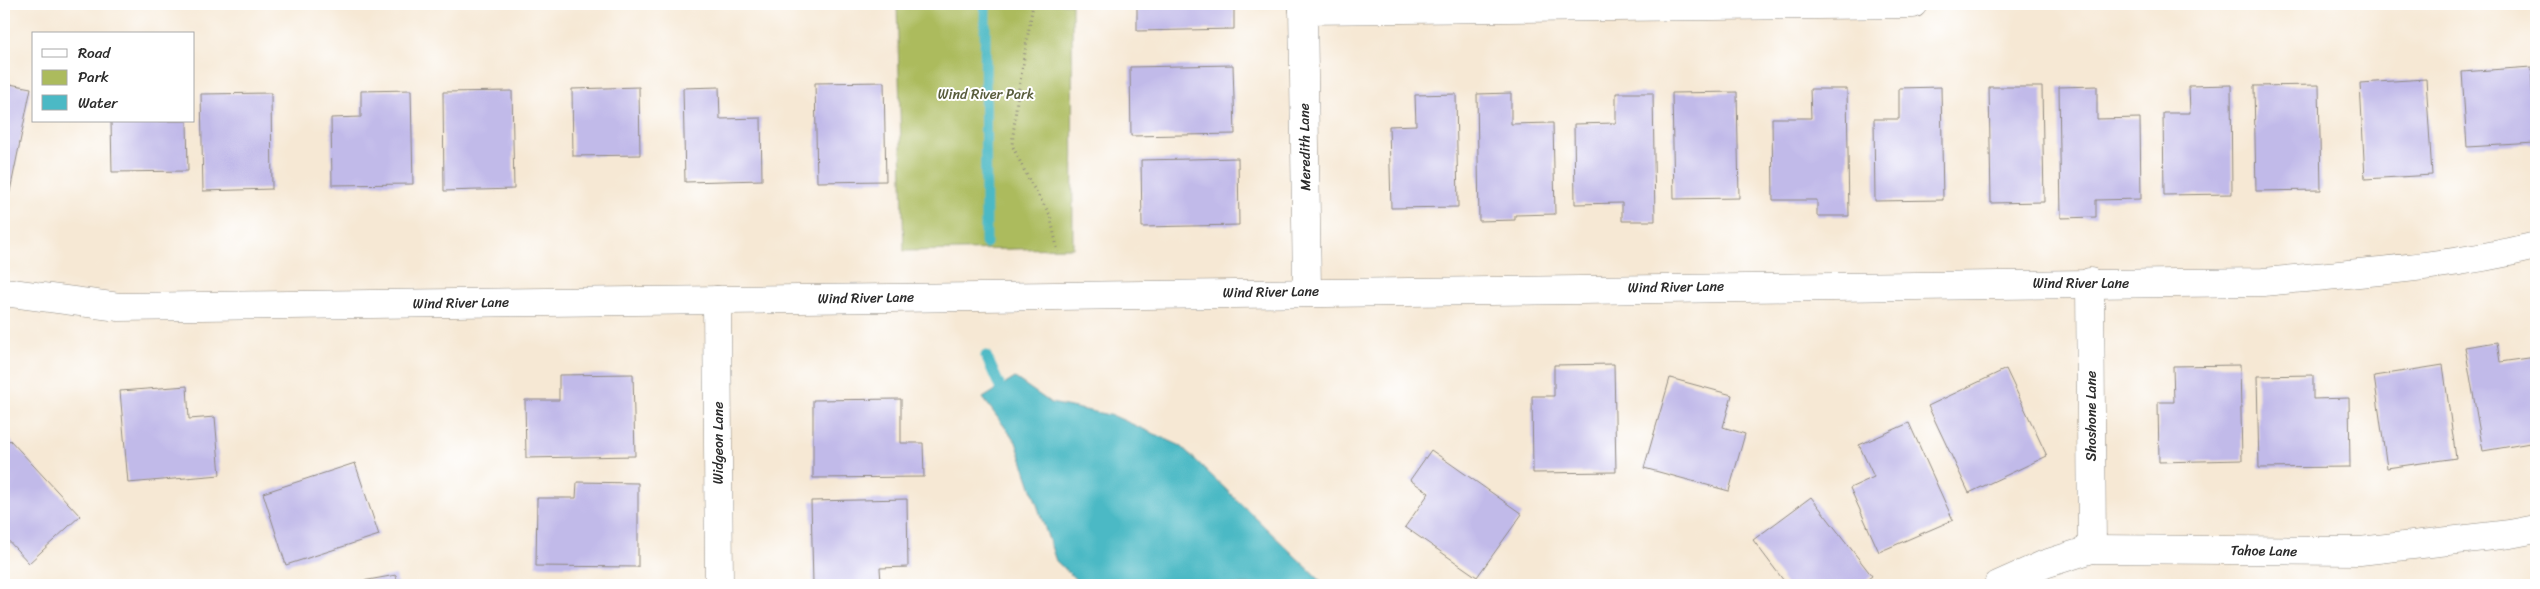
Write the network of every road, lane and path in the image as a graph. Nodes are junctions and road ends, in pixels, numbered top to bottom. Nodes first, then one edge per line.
1 (1033, 4) edge
2 (1913, 4) edge
3 (1303, 7) edge
4 (2536, 246) edge
5 (1058, 252) dead end
6 (2090, 282) junction
7 (1307, 291) junction
8 (4, 292) edge
9 (717, 300) junction
10 (2536, 529) edge
11 (2092, 549) junction
12 (719, 585) edge
13 (1998, 585) edge

1 - 5 path
2 - 3 street
3 - 7 street, Meredith Lane
4 - 6 street, Wind River Lane
6 - 7 street, Wind River Lane
6 - 11 street, Shoshone Lane
7 - 9 street, Wind River Lane
8 - 9 street, Wind River Lane
9 - 12 street, Widgeon Lane
10 - 11 street, Tahoe Lane
11 - 13 street, Tahoe Lane

